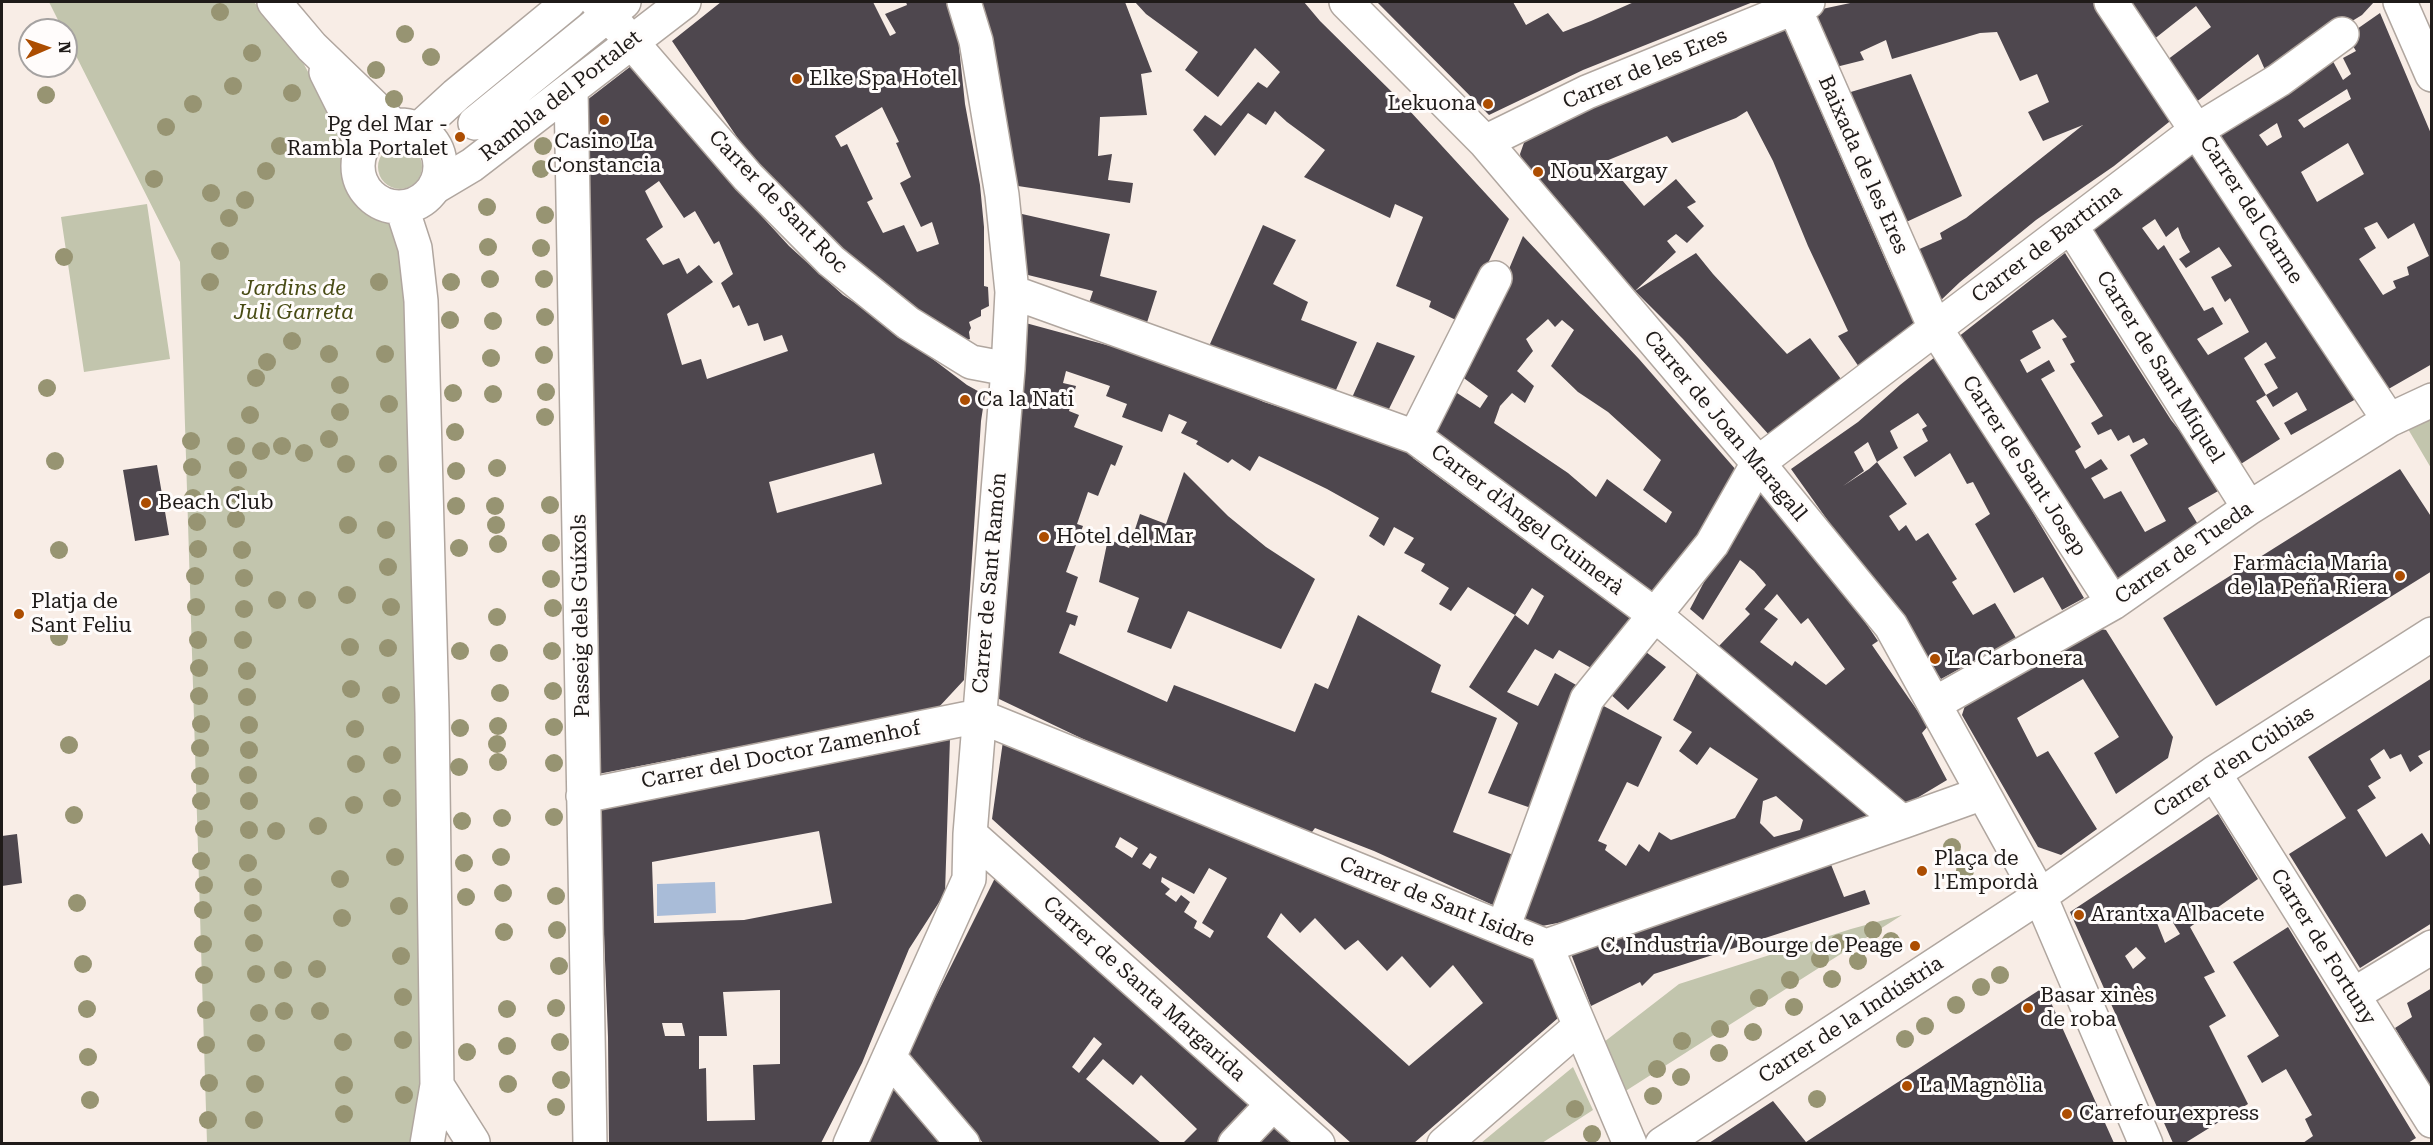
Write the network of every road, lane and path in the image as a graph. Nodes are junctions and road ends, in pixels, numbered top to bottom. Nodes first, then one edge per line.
1 (274, 2) edge
2 (569, 2) edge
3 (684, 2) edge
4 (964, 2) edge
5 (1346, 2) edge
6 (2111, 2) edge
7 (2400, 2) edge
8 (1798, 3) edge
9 (609, 6) edge
10 (2342, 34) dead end
11 (630, 42) junction
12 (312, 47) junction
13 (2432, 75) edge
14 (571, 88) junction
15 (456, 95) junction
16 (406, 127) junction
17 (2197, 130) junction
18 (1485, 142) junction
19 (488, 143) junction
20 (363, 146) junction
21 (435, 188) junction
22 (402, 208) junction
23 (2071, 226) junction
24 (1495, 278) dead end
25 (1012, 292) junction
26 (1935, 328) junction
27 (1008, 369) junction
28 (2432, 399) edge
29 (2389, 420) junction
30 (1416, 437) junction
31 (1758, 463) junction
32 (2249, 508) junction
33 (2113, 603) junction
34 (1655, 615) junction
35 (2432, 634) edge
36 (1934, 704) junction
37 (980, 716) junction
38 (2214, 773) junction
39 (1983, 793) junction
40 (583, 796) junction
41 (1902, 822) junction
42 (970, 834) junction
43 (2040, 896) junction
44 (1503, 928) junction
45 (1546, 946) junction
46 (2432, 947) edge
47 (2353, 995) junction
48 (1579, 1027) junction
49 (889, 1057) junction
50 (437, 1084) junction
51 (1273, 1104) junction
52 (2432, 1121) edge
53 (429, 1143) edge
54 (474, 1143) edge
55 (590, 1143) edge
56 (850, 1143) edge
57 (963, 1143) edge
58 (1235, 1143) edge
59 (1318, 1143) edge
60 (1443, 1143) edge
61 (1630, 1143) edge
62 (1662, 1143) edge
63 (2146, 1143) edge

1 - 12 street
2 - 15 street
3 - 11 street, Rambla del Portalet
4 - 25 street, Carrer de Sant Ramón
5 - 18 street, Carrer de Joan Maragall
6 - 17 street, Carrer del Carme
7 - 13 street
8 - 18 street, Carrer de les Eres
8 - 26 street, Baixada de les Eres
9 - 11 street, Carrer de Sant Roc
9 - 19 street
10 - 17 street, Carrer de Bartrina
11 - 14 street, Rambla del Portalet
11 - 27 street, Carrer de Sant Roc
12 - 16 street
12 - 20 street
14 - 19 street, Rambla del Portalet
14 - 40 street, Passeig dels Guíxols
15 - 16 street
15 - 19 street
16 - 20 street
16 - 21 street
17 - 23 street, Carrer de Bartrina
17 - 29 street, Carrer del Carme
18 - 31 street, Carrer de Joan Maragall
19 - 21 street, Rambla del Portalet
20 - 22 street
21 - 22 street
22 - 50 street
23 - 26 street, Carrer de Bartrina
23 - 32 street, Carrer de Sant Miquel
24 - 30 street
25 - 27 street, Carrer de Sant Ramón
25 - 30 street, Carrer d'Àngel Guimerà
26 - 31 street, Carrer de Bartrina
26 - 33 street, Carrer de Sant Josep
27 - 37 street, Carrer de Sant Ramón
28 - 29 street, Carrer de Tueda
29 - 32 street, Carrer de Tueda
30 - 34 street, Carrer d'Àngel Guimerà
31 - 34 street
31 - 36 street, Carrer de Joan Maragall
32 - 33 street, Carrer de Tueda
33 - 36 street, Carrer de Tueda
34 - 41 street, Carrer d'Àngel Guimerà
34 - 44 street
35 - 38 street, Carrer d'en Cúbias
36 - 39 street, Carrer de Joan Maragall
37 - 40 street, Carrer del Doctor Zamenhof
37 - 42 street, Carrer de Sant Ramón
37 - 44 street, Carrer de Sant Isidre
38 - 43 street, Carrer d'en Cúbias
38 - 47 street, Carrer de Fortuny
39 - 41 street
39 - 43 street, Carrer de Joan Maragall
40 - 55 street, Passeig dels Guíxols
41 - 45 street, Carrer de Sant Isidre
42 - 49 street, Carrer de Sant Ramón
42 - 51 street, Carrer de Santa Margarida
43 - 62 street, Carrer de la Indústria
43 - 63 street, Carrer de Joan Maragall
44 - 45 street, Carrer de Sant Isidre
45 - 48 street
46 - 47 street
47 - 52 street, Carrer de Fortuny
48 - 60 street
48 - 61 street
49 - 56 street, Carrer de Sant Ramón
49 - 57 street
50 - 53 street
50 - 54 street
51 - 58 street
51 - 59 street, Carrer de Santa Margarida
53 - 54 street

